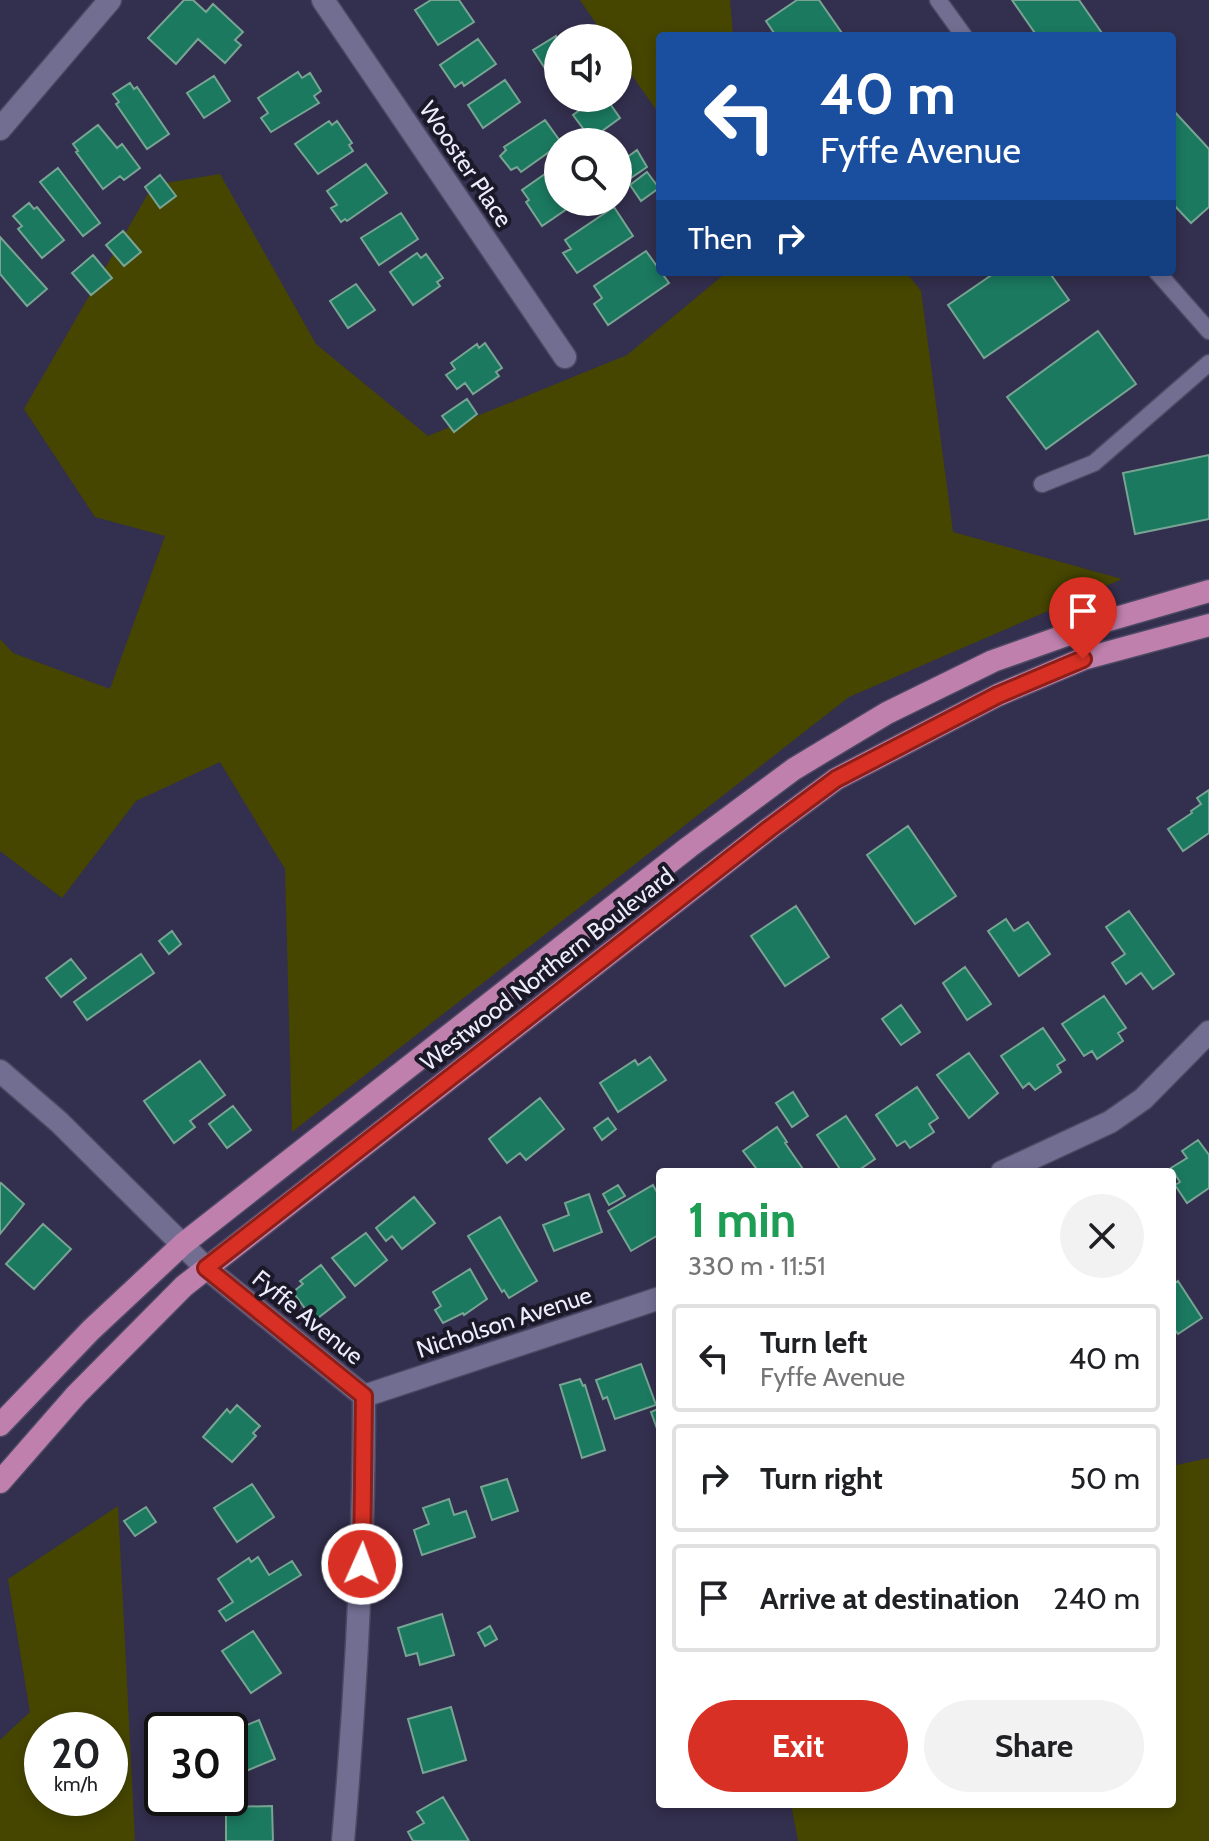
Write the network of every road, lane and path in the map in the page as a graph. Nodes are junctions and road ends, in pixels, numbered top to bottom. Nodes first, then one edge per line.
1 (110, 0) edge
2 (323, 0) edge
3 (938, 0) edge
4 (961, 32) edge
5 (0, 129) edge
6 (1161, 276) edge
7 (1209, 331) edge
8 (565, 357) dead end
9 (1209, 363) edge
10 (1042, 484) dead end
11 (1209, 591) edge
12 (1209, 625) edge
13 (1209, 1032) edge
14 (0, 1071) edge
15 (1011, 1168) edge
16 (183, 1244) junction
17 (206, 1268) junction
18 (656, 1299) edge
19 (364, 1396) junction
20 (0, 1425) edge
21 (0, 1482) edge
22 (343, 1841) edge

1 - 5 street
2 - 8 street, Wooster Place
3 - 4 lane
6 - 7 lane
9 - 10 lane
11 - 16 main road, Westwood Northern Boulevard
12 - 17 main road, Westwood Northern Boulevard
13 - 15 street
14 - 16 street, Fyffe Avenue
16 - 17 street, Fyffe Avenue
16 - 20 main road, Westwood Northern Boulevard
17 - 19 street, Fyffe Avenue
17 - 21 main road, Westwood Northern Boulevard
18 - 19 street, Nicholson Avenue
19 - 22 street, Fyffe Avenue

